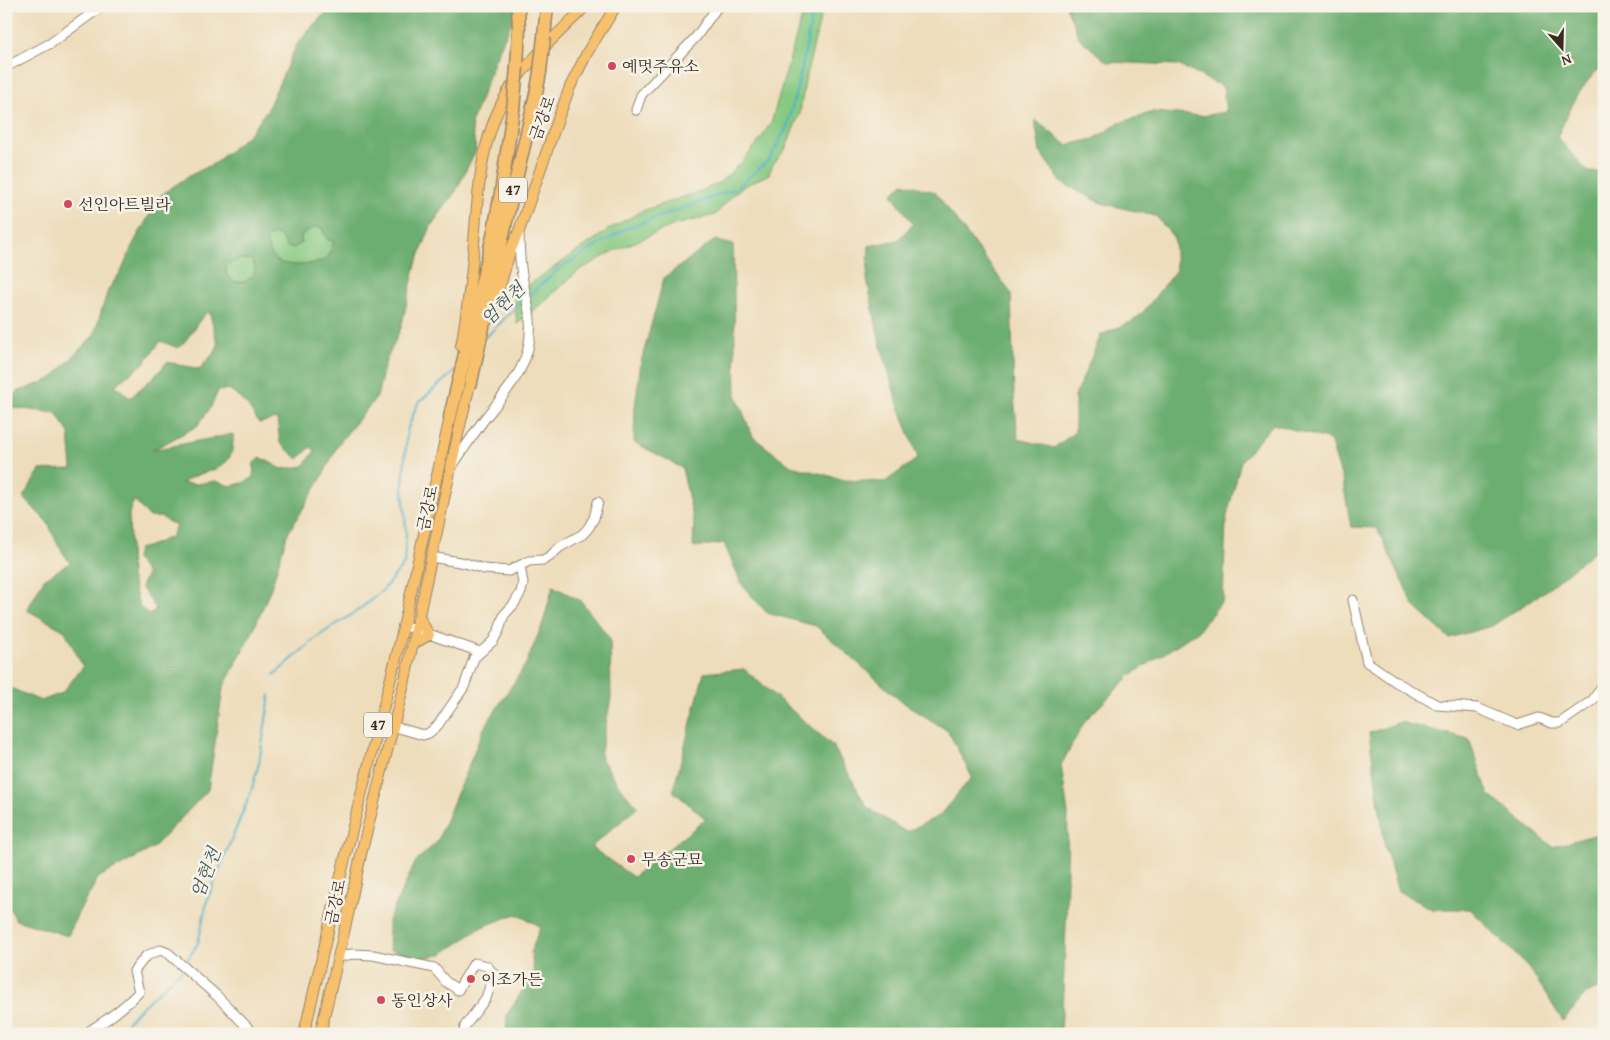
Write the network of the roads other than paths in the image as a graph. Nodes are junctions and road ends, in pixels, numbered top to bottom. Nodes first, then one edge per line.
1 (102, 6) edge
2 (547, 6) edge
3 (586, 6) edge
4 (616, 6) edge
5 (718, 6) edge
6 (518, 9) dead end
7 (6, 67) edge
8 (636, 110) dead end
9 (520, 232) junction
10 (491, 305) junction
11 (468, 330) junction
12 (470, 382) joint
13 (451, 410) joint
14 (451, 468) junction
15 (598, 502) dead end
16 (431, 557) junction
17 (520, 566) junction
18 (1353, 600) dead end
19 (419, 617) junction
20 (402, 625) junction
21 (417, 629) junction
22 (428, 635) junction
23 (413, 644) junction
24 (480, 652) junction
25 (1604, 683) edge
26 (392, 726) junction
27 (338, 957) junction
28 (88, 1032) dead end
29 (254, 1034) edge
30 (304, 1034) edge
31 (320, 1034) edge
32 (464, 1034) edge

1 - 7 street
2 - 10 highway, 47, bridge
3 - 11 main road
4 - 9 main road, 금강로
5 - 8 street
6 - 11 highway, 47, bridge
9 - 10 main road, 금강로
9 - 14 street
10 - 12 highway, 47
11 - 13 highway, 47
12 - 14 main road, 금강로 / 47
13 - 20 main road, 금강로 / 47
14 - 16 main road, 금강로 / 47
15 - 17 street
16 - 17 street
16 - 19 main road, 금강로 / 47
17 - 24 street
18 - 25 street
19 - 21 main road, 금강로 / 47
19 - 22 main road
20 - 21 street
20 - 30 main road, 금강로 / 47
21 - 22 street
21 - 23 main road, 금강로 / 47
22 - 23 main road
22 - 24 street
23 - 26 main road, 금강로 / 47
24 - 26 street
26 - 27 main road, 금강로 / 47
27 - 31 main road, 금강로 / 47
27 - 32 street
28 - 29 street

